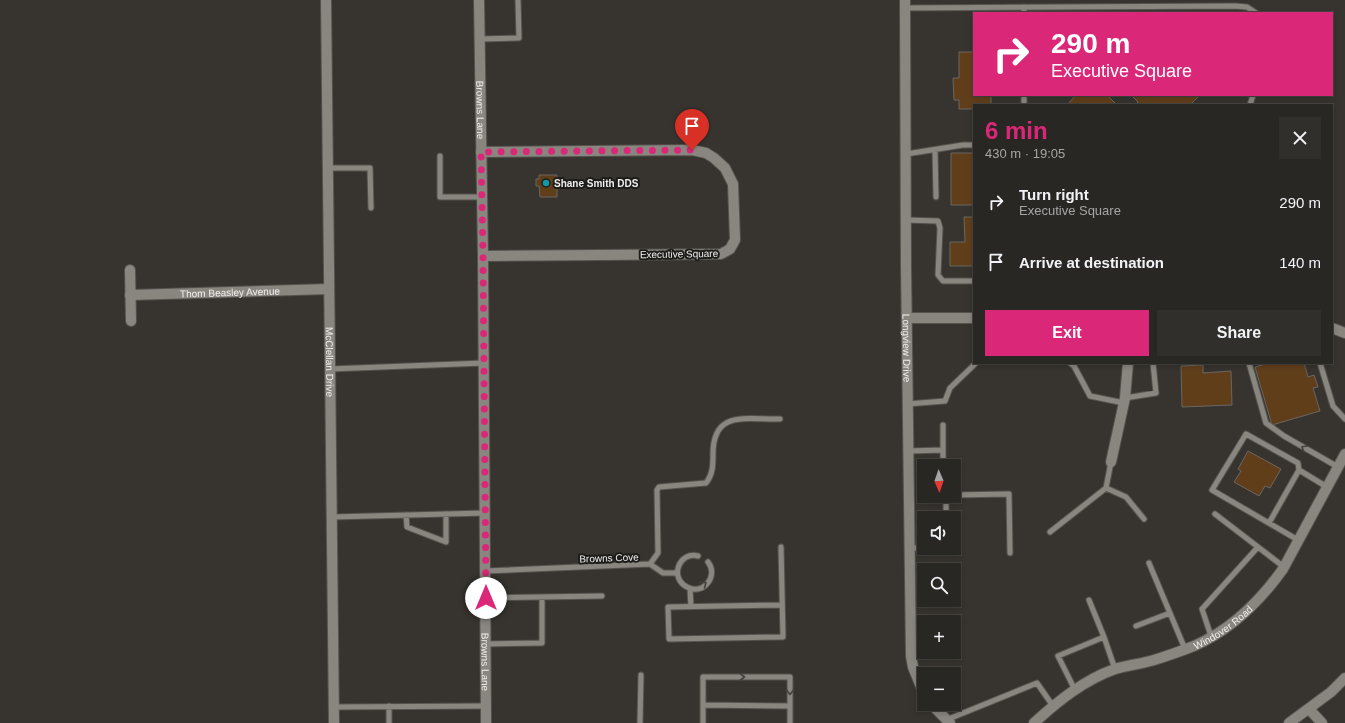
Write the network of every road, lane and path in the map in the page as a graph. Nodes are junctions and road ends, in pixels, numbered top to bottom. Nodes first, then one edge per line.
1 (326, 0) edge
2 (479, 0) edge
3 (518, 0) edge
4 (905, 4) edge
5 (1024, 7) junction
6 (1024, 12) edge
7 (1255, 12) edge
8 (480, 39) junction
9 (973, 145) edge
10 (935, 150) junction
11 (481, 152) junction
12 (906, 154) junction
13 (440, 156) dead end
14 (328, 168) junction
15 (482, 197) junction
16 (936, 197) dead end
17 (371, 208) dead end
18 (906, 220) junction
19 (483, 256) junction
20 (130, 270) dead end
21 (973, 281) edge
22 (329, 289) junction
23 (130, 295) junction
24 (907, 318) junction
25 (973, 318) edge
26 (131, 321) dead end
27 (1333, 328) edge
28 (1345, 333) edge
29 (484, 363) junction
30 (975, 364) edge
31 (1071, 364) edge
32 (1128, 364) edge
33 (1153, 364) edge
34 (1249, 364) edge
35 (1320, 364) edge
36 (330, 369) junction
37 (1124, 400) junction
38 (908, 404) junction
39 (1345, 419) edge
40 (780, 420) dead end
41 (943, 425) dead end
42 (943, 450) junction
43 (908, 451) junction
44 (1345, 454) edge
45 (943, 459) edge
46 (1111, 462) joint
47 (1338, 467) junction
48 (1299, 470) junction
49 (1327, 487) junction
50 (1106, 488) junction
51 (961, 495) edge
52 (485, 513) junction
53 (446, 514) junction
54 (1215, 514) dead end
55 (406, 515) junction
56 (332, 517) junction
57 (1144, 519) dead end
58 (1269, 523) junction
59 (1050, 532) dead end
60 (1298, 540) junction
61 (781, 547) dead end
62 (1258, 547) junction
63 (909, 548) junction
64 (917, 548) edge
65 (1010, 553) dead end
66 (698, 556) dead end
67 (708, 562) dead end
68 (1149, 563) dead end
69 (650, 564) junction
70 (1284, 567) junction
71 (486, 571) junction
72 (677, 573) junction
73 (690, 589) junction
74 (602, 596) dead end
75 (542, 597) junction
76 (486, 598) junction
77 (1089, 600) dead end
78 (782, 605) junction
79 (691, 607) junction
80 (1170, 613) junction
81 (1136, 626) dead end
82 (1211, 636) junction
83 (1104, 637) junction
84 (486, 644) junction
85 (1185, 649) junction
86 (1115, 669) junction
87 (641, 675) dead end
88 (917, 677) edge
89 (1345, 678) edge
90 (1075, 690) junction
91 (704, 705) junction
92 (334, 706) junction
93 (389, 706) junction
94 (486, 706) junction
95 (790, 706) junction
96 (1053, 706) junction
97 (1309, 709) junction
98 (938, 711) edge
99 (948, 722) edge
100 (334, 723) edge
101 (389, 723) edge
102 (486, 723) edge
103 (640, 723) edge
104 (703, 723) edge
105 (790, 723) edge
106 (1034, 723) edge
107 (1289, 723) edge
108 (1322, 723) edge

1 - 14 street, McClellan Drive
2 - 8 street, Browns Lane
3 - 8 lane
4 - 5 lane
4 - 12 street, Longview Drive
5 - 6 lane
5 - 7 lane
8 - 11 street, Browns Lane
9 - 10 lane
10 - 12 lane
10 - 16 lane
11 - 15 street, Browns Lane
11 - 19 street, Executive Square
12 - 18 street, Longview Drive
13 - 15 lane
14 - 17 lane
14 - 22 street, McClellan Drive
15 - 19 street, Browns Lane
18 - 21 lane
18 - 24 street, Longview Drive
19 - 29 street, Browns Lane
20 - 23 street
22 - 23 street, Thom Beasley Avenue
22 - 36 street, McClellan Drive
23 - 26 street
24 - 25 street
24 - 38 street, Longview Drive
27 - 28 street
29 - 36 lane
29 - 52 street, Browns Lane
30 - 38 lane
31 - 37 lane
32 - 37 street
33 - 37 lane
47 -> 34 lane
35 - 39 lane
36 - 56 street, McClellan Drive
37 - 46 street
38 - 43 street, Longview Drive
40 - 69 lane, Browns Cove
41 - 42 lane
42 - 43 lane
42 - 45 lane
43 - 63 street, Longview Drive
44 - 47 street, Windover Road
46 - 50 lane
47 - 49 street, Windover Road
48 - 49 lane
48 - 58 lane
48 - 58 lane
49 - 60 street, Windover Road
50 - 57 lane
50 - 59 lane
51 - 65 lane
52 - 53 lane
52 - 71 street, Browns Lane
53 - 55 lane
53 - 55 lane
54 - 62 lane
55 - 56 lane
56 - 92 street, McClellan Drive
58 - 60 lane
60 - 70 street, Windover Road
61 - 78 lane
62 - 70 lane
62 - 82 lane
63 - 64 lane
63 - 88 street, Longview Drive
66 - 72 lane
73 -> 67 lane
68 - 80 lane
69 - 71 lane, Browns Cove
69 - 72 lane
70 - 82 street, Windover Road
71 - 76 street, Browns Lane
72 - 73 lane
73 - 79 lane
74 - 75 lane
75 - 76 lane
75 - 84 lane
76 - 84 street, Browns Lane
77 - 83 lane
78 - 79 lane
78 - 79 lane
80 - 81 lane
80 - 85 lane
82 - 85 street, Windover Road
83 - 86 lane
83 - 90 lane
84 - 94 street, Browns Lane
85 - 86 street, Windover Road
86 - 90 street, Windover Road
87 - 103 lane
89 - 97 street
90 - 96 street, Windover Road
91 - 95 lane
91 -> 95 lane
91 - 104 lane
92 - 93 lane
92 - 100 street, McClellan Drive
93 - 94 lane
93 - 101 lane
94 - 102 street, Browns Lane
95 - 105 lane
96 - 99 lane
96 - 106 street, Windover Road
97 - 107 street
97 - 108 street
98 - 99 street

